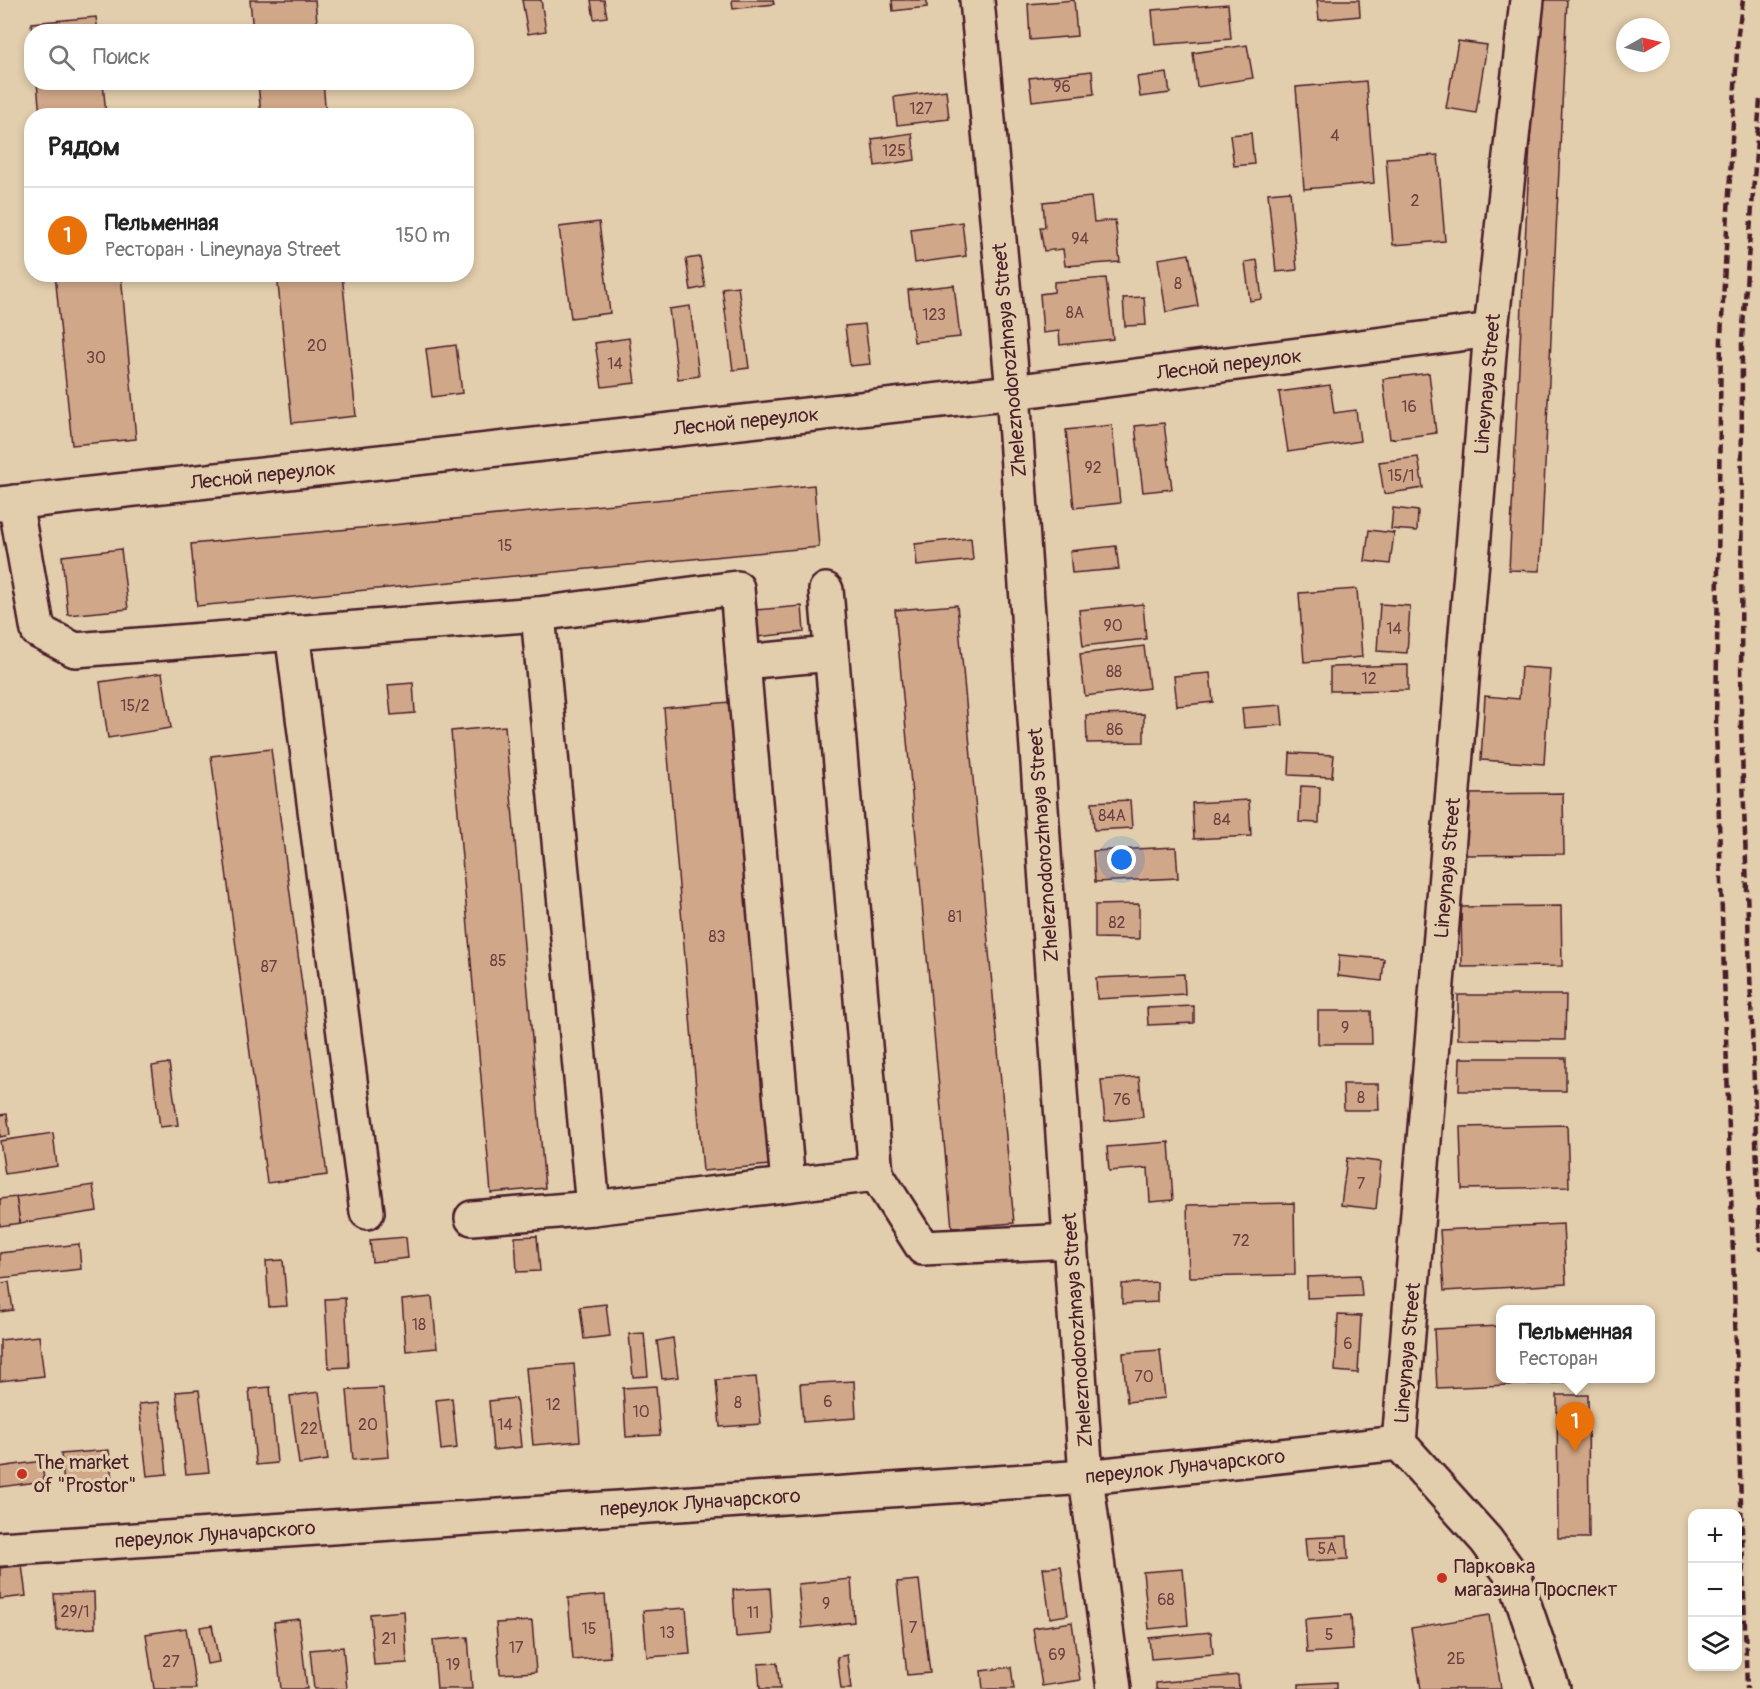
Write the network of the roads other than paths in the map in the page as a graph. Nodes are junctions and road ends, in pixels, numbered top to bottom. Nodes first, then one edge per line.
1 (977, 0) edge
2 (1527, 0) edge
3 (1491, 330) junction
4 (1013, 392) junction
5 (7, 503) edge
6 (826, 590) dead end
7 (538, 614) junction
8 (292, 632) junction
9 (831, 654) junction
10 (743, 662) junction
11 (876, 1174) junction
12 (788, 1184) junction
13 (593, 1208) junction
14 (367, 1212) dead end
15 (472, 1218) dead end
16 (1071, 1241) junction
17 (1399, 1443) junction
18 (1086, 1477) junction
19 (0, 1549) edge
20 (1114, 1689) edge
21 (1553, 1689) edge

1 - 4 street, Zheleznodorozhnaya Street
2 - 3 street, Lineynaya Street
3 - 4 street, Лесной переулок
3 - 17 street, Lineynaya Street
4 - 5 street, Лесной переулок
4 - 16 street, Zheleznodorozhnaya Street
5 - 8 street
6 - 9 street
7 - 8 street
7 - 10 street
7 - 13 street
8 - 14 street
9 - 10 street
9 - 11 street
10 - 12 street
11 - 12 street
11 - 16 street
12 - 13 street
13 - 15 street
16 - 18 street, Zheleznodorozhnaya Street
17 - 18 street, переулок Луначарского
17 - 21 street, Lineynaya Street
18 - 19 street, переулок Луначарского
18 - 20 street, Zheleznodorozhnaya Street

